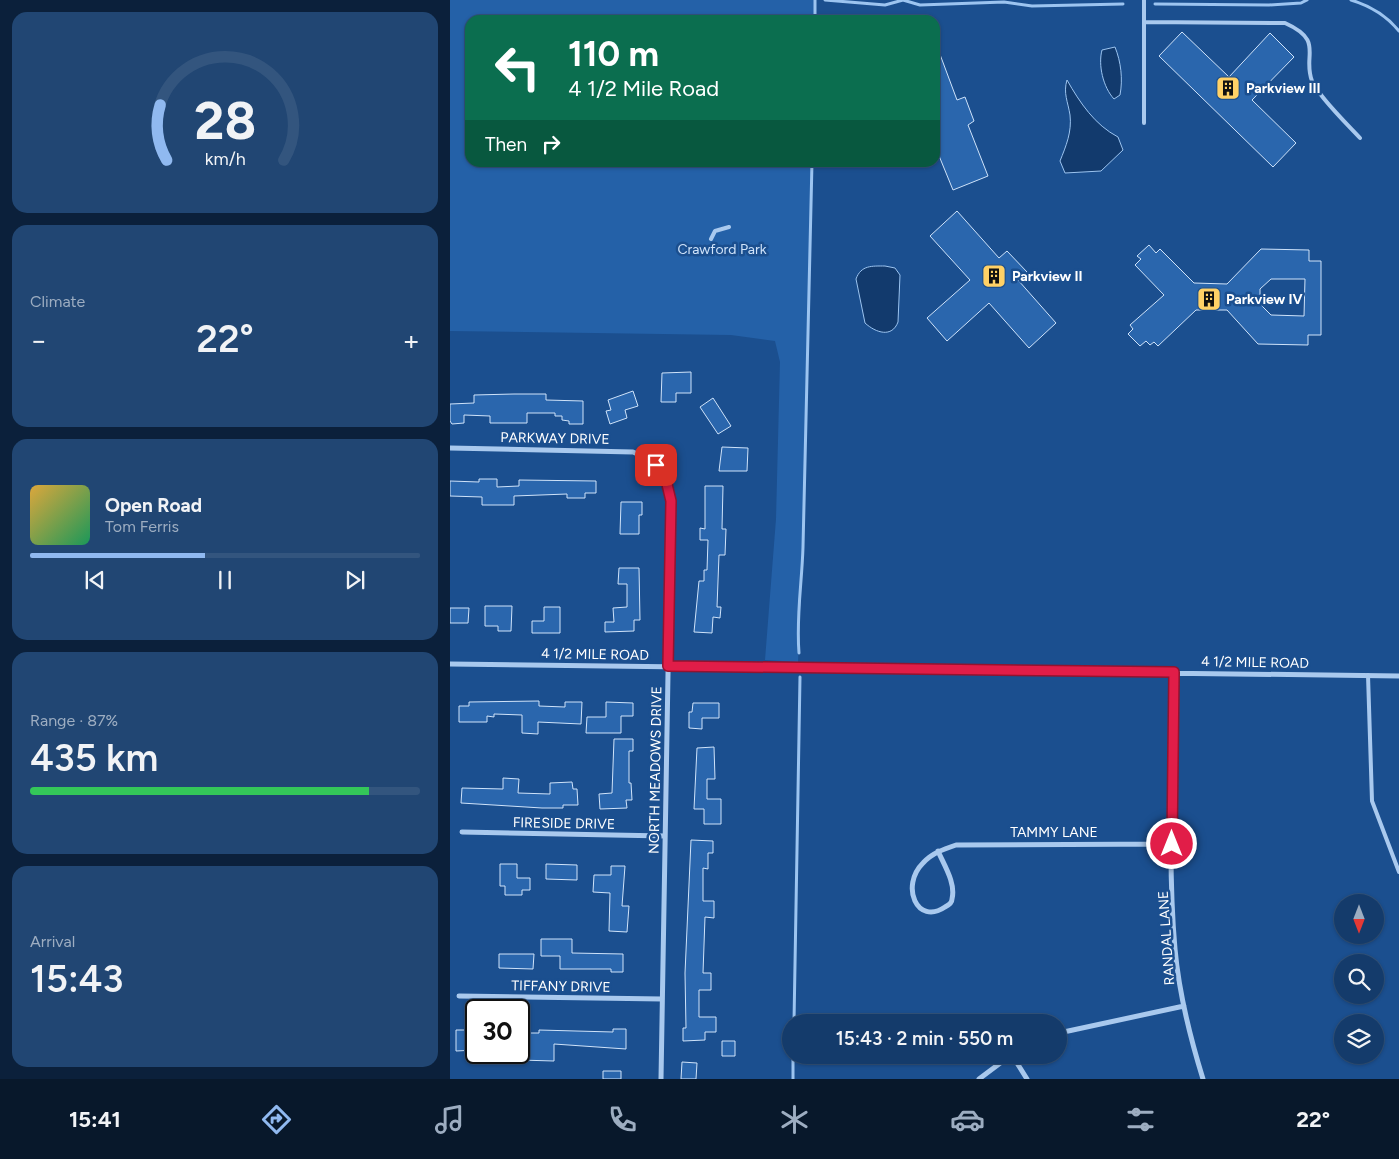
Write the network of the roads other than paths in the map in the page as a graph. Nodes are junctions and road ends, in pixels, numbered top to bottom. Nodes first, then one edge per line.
1 (1144, 0) edge
2 (1144, 22) junction
3 (1144, 123) dead end
4 (1360, 138) dead end
5 (729, 227) dead end
6 (711, 238) dead end
7 (450, 448) edge
8 (672, 450) dead end
9 (656, 465) junction
10 (450, 664) edge
11 (668, 666) junction
12 (1174, 672) junction
13 (1368, 675) junction
14 (1399, 676) edge
15 (462, 832) dead end
16 (665, 836) junction
17 (1172, 844) junction
18 (938, 851) junction
19 (1393, 860) junction
20 (1399, 862) edge
21 (1399, 872) edge
22 (459, 996) dead end
23 (662, 999) junction
24 (1184, 1006) junction
25 (1067, 1031) edge
26 (1000, 1064) edge
27 (1018, 1064) edge
28 (661, 1079) edge
29 (979, 1079) edge
30 (1027, 1079) edge
31 (1203, 1079) edge

1 - 2 lane
2 - 3 lane
2 - 4 lane
5 - 6 lane
7 - 9 street, PARKWAY DRIVE
8 - 9 street
9 - 11 street, NORTH MEADOWS DRIVE
10 - 11 street, 4 1/2 MILE ROAD
11 - 12 street, 4 1/2 MILE ROAD
11 - 16 street, NORTH MEADOWS DRIVE
12 - 13 street, 4 1/2 MILE ROAD
12 - 17 street, RANDAL LANE
13 - 14 street, 4 1/2 MILE ROAD
13 - 19 lane
15 - 16 street, FIRESIDE DRIVE
16 - 23 street, NORTH MEADOWS DRIVE
17 - 18 street, TAMMY LANE
17 - 24 street, RANDAL LANE
18 - 18 street, TAMMY LANE
19 - 20 lane
19 - 21 lane
22 - 23 street, TIFFANY DRIVE
23 - 28 street, NORTH MEADOWS DRIVE
24 - 25 street
24 - 31 street, RANDAL LANE
26 - 29 street
27 - 30 street

